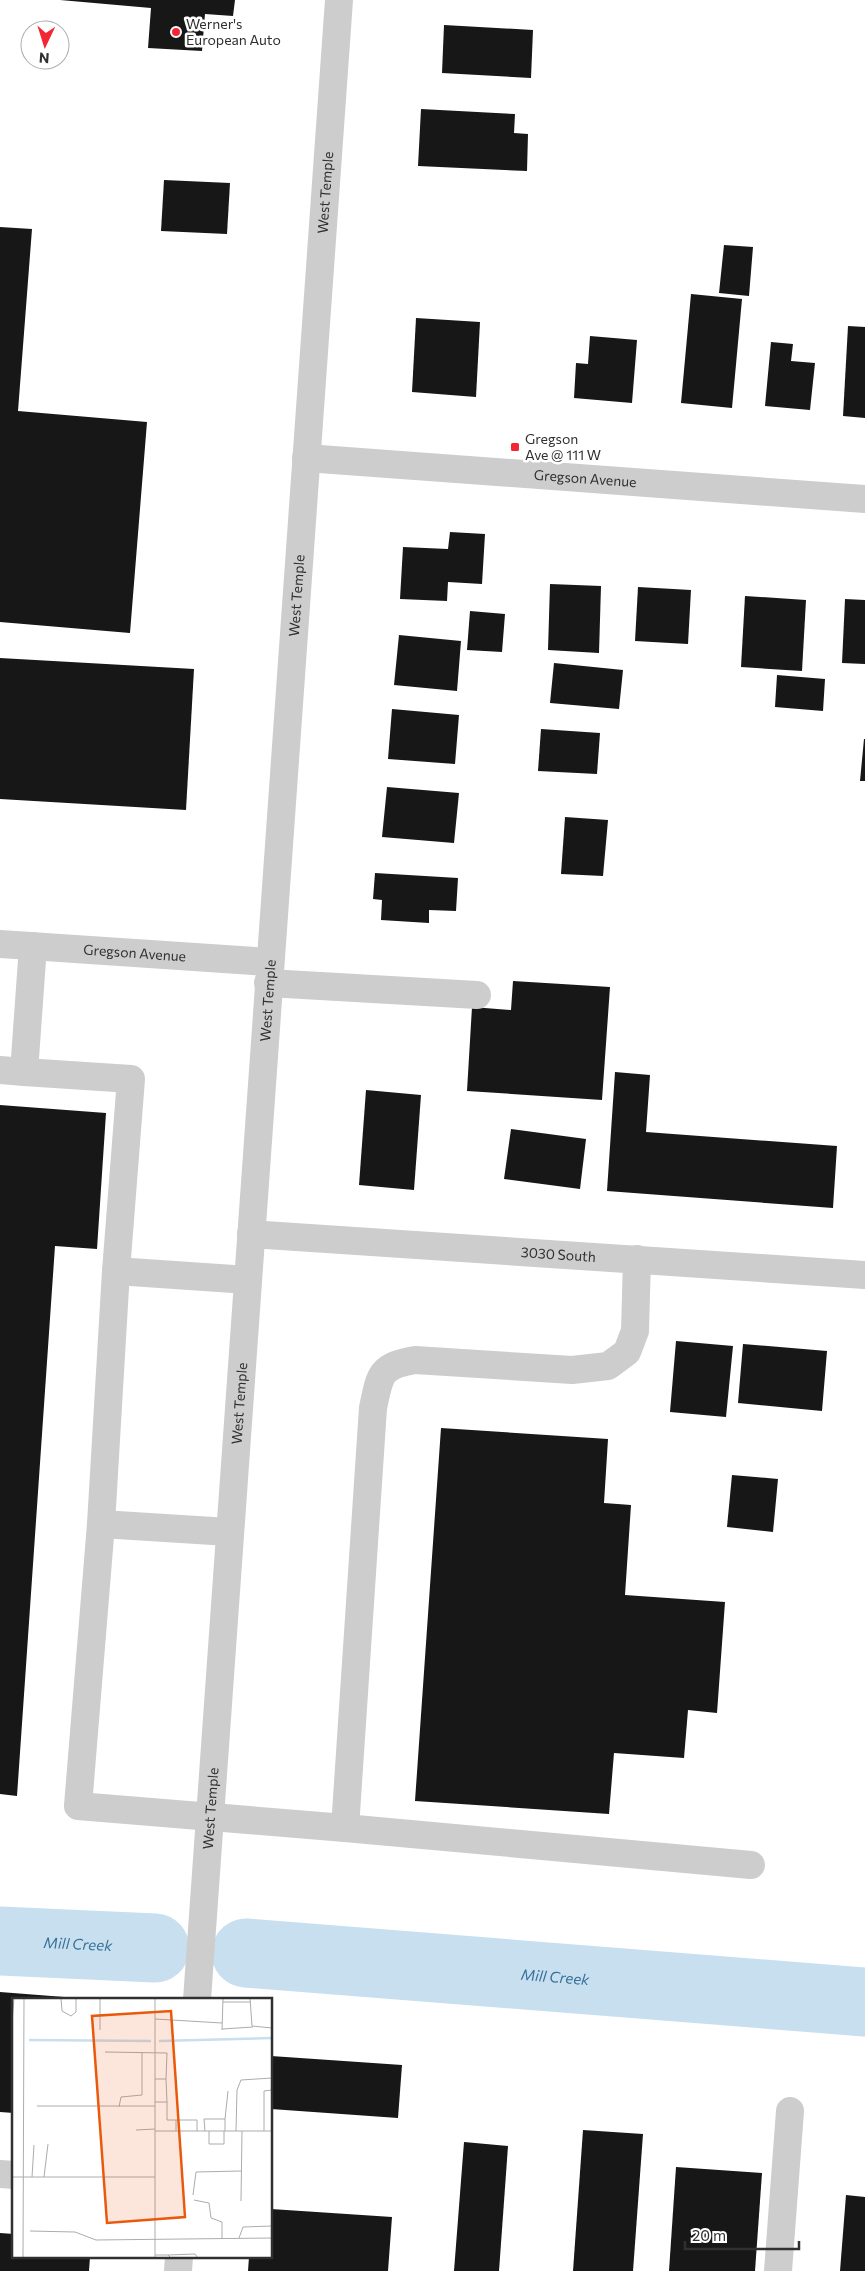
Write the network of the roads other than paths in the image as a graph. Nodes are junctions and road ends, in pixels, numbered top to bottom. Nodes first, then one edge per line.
1 (339, 0) edge
2 (306, 458) junction
3 (865, 499) edge
4 (0, 944) edge
5 (33, 946) junction
6 (269, 972) junction
7 (477, 995) dead end
8 (12, 1071) edge
9 (251, 1234) junction
10 (638, 1259) junction
11 (116, 1271) junction
12 (865, 1276) edge
13 (248, 1280) junction
14 (101, 1524) junction
15 (229, 1532) junction
16 (210, 1817) junction
17 (345, 1828) junction
18 (751, 1865) dead end
19 (197, 1998) edge
20 (790, 2111) dead end
21 (179, 2258) edge
22 (178, 2271) edge
23 (778, 2271) edge

1 - 2 street, West Temple
2 - 3 street, Gregson Avenue
2 - 6 street, West Temple
4 - 5 street, Gregson Avenue
5 - 6 street, Gregson Avenue
5 - 8 street
6 - 7 street, Gregson Avenue
6 - 9 street, West Temple
8 - 11 street
9 - 10 street, 3030 South
9 - 13 street, West Temple
10 - 12 street, 3030 South
10 - 17 street
11 - 13 street
11 - 14 street
13 - 15 street, West Temple
14 - 15 street
14 - 16 street
15 - 16 street, West Temple
16 - 17 street
16 - 19 street, West Temple
17 - 18 street
20 - 23 street
21 - 22 street

